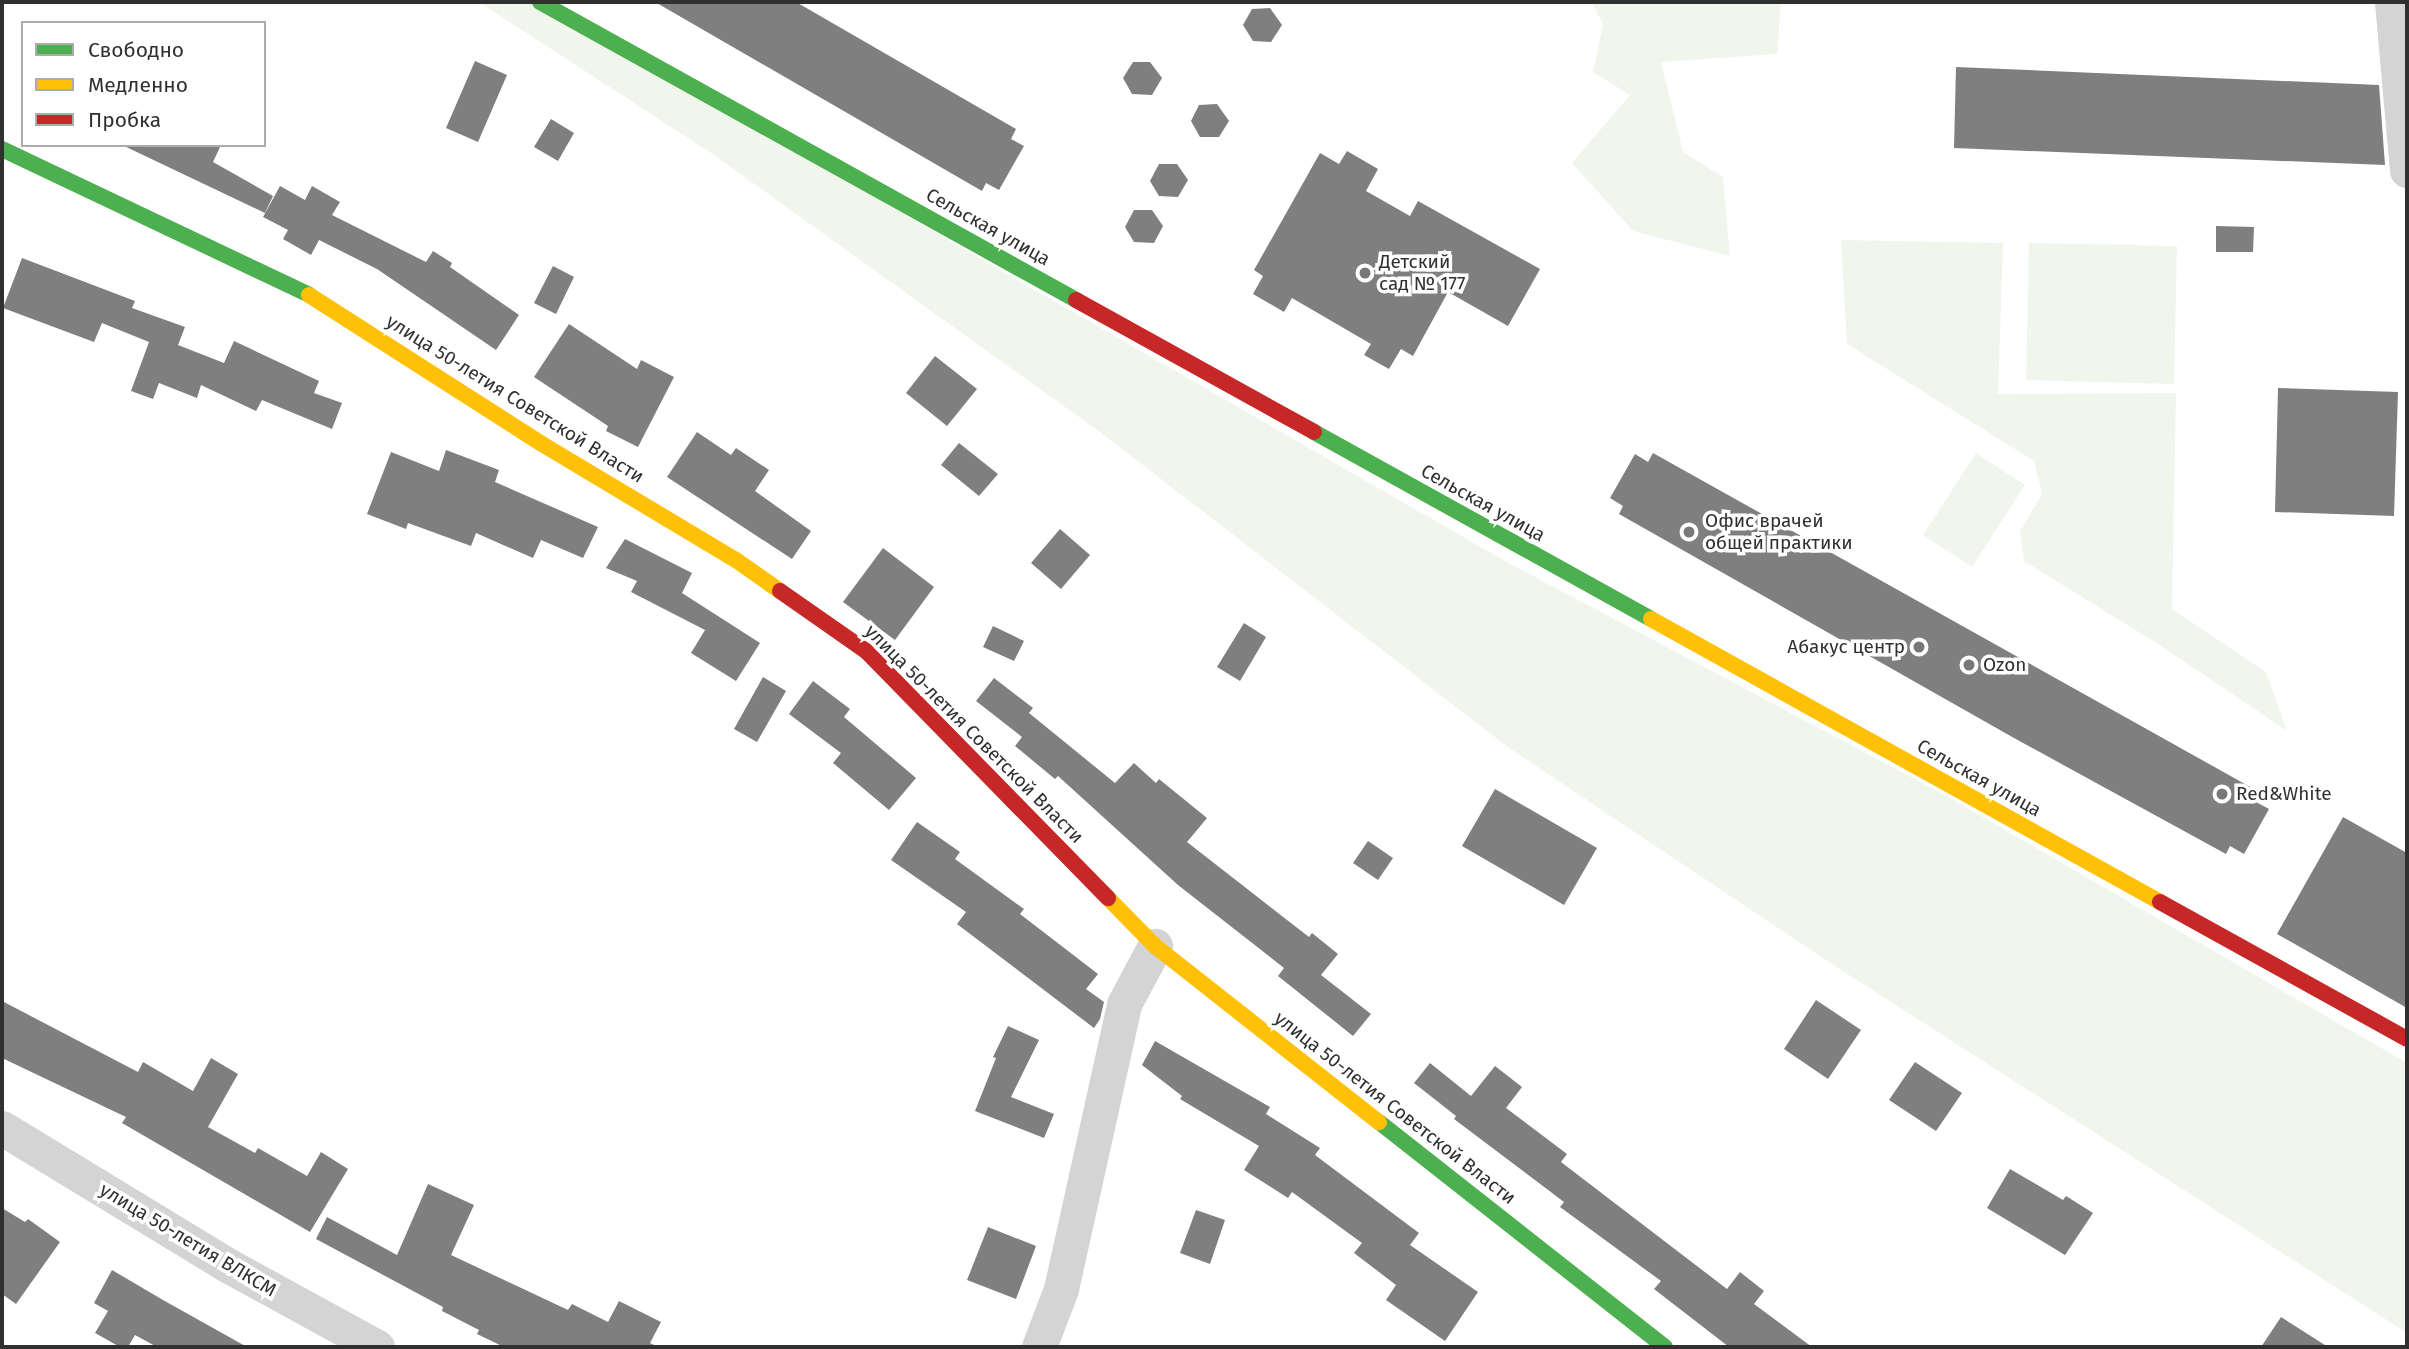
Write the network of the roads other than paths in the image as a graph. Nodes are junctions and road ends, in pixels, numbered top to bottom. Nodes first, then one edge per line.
1 (540, 2) edge
2 (2392, 2) edge
3 (2, 149) edge
4 (2407, 170) edge
5 (1155, 946) junction
6 (2407, 1039) edge
7 (2, 1128) edge
8 (377, 1347) edge
9 (1039, 1347) edge
10 (1665, 1347) edge

1 - 6 street, Сельская улица
2 - 4 street
3 - 5 street, улица 50-летия Советской Власти
5 - 9 street
5 - 10 street, улица 50-летия Советской Власти
7 - 8 street, улица 50-летия ВЛКСМ

